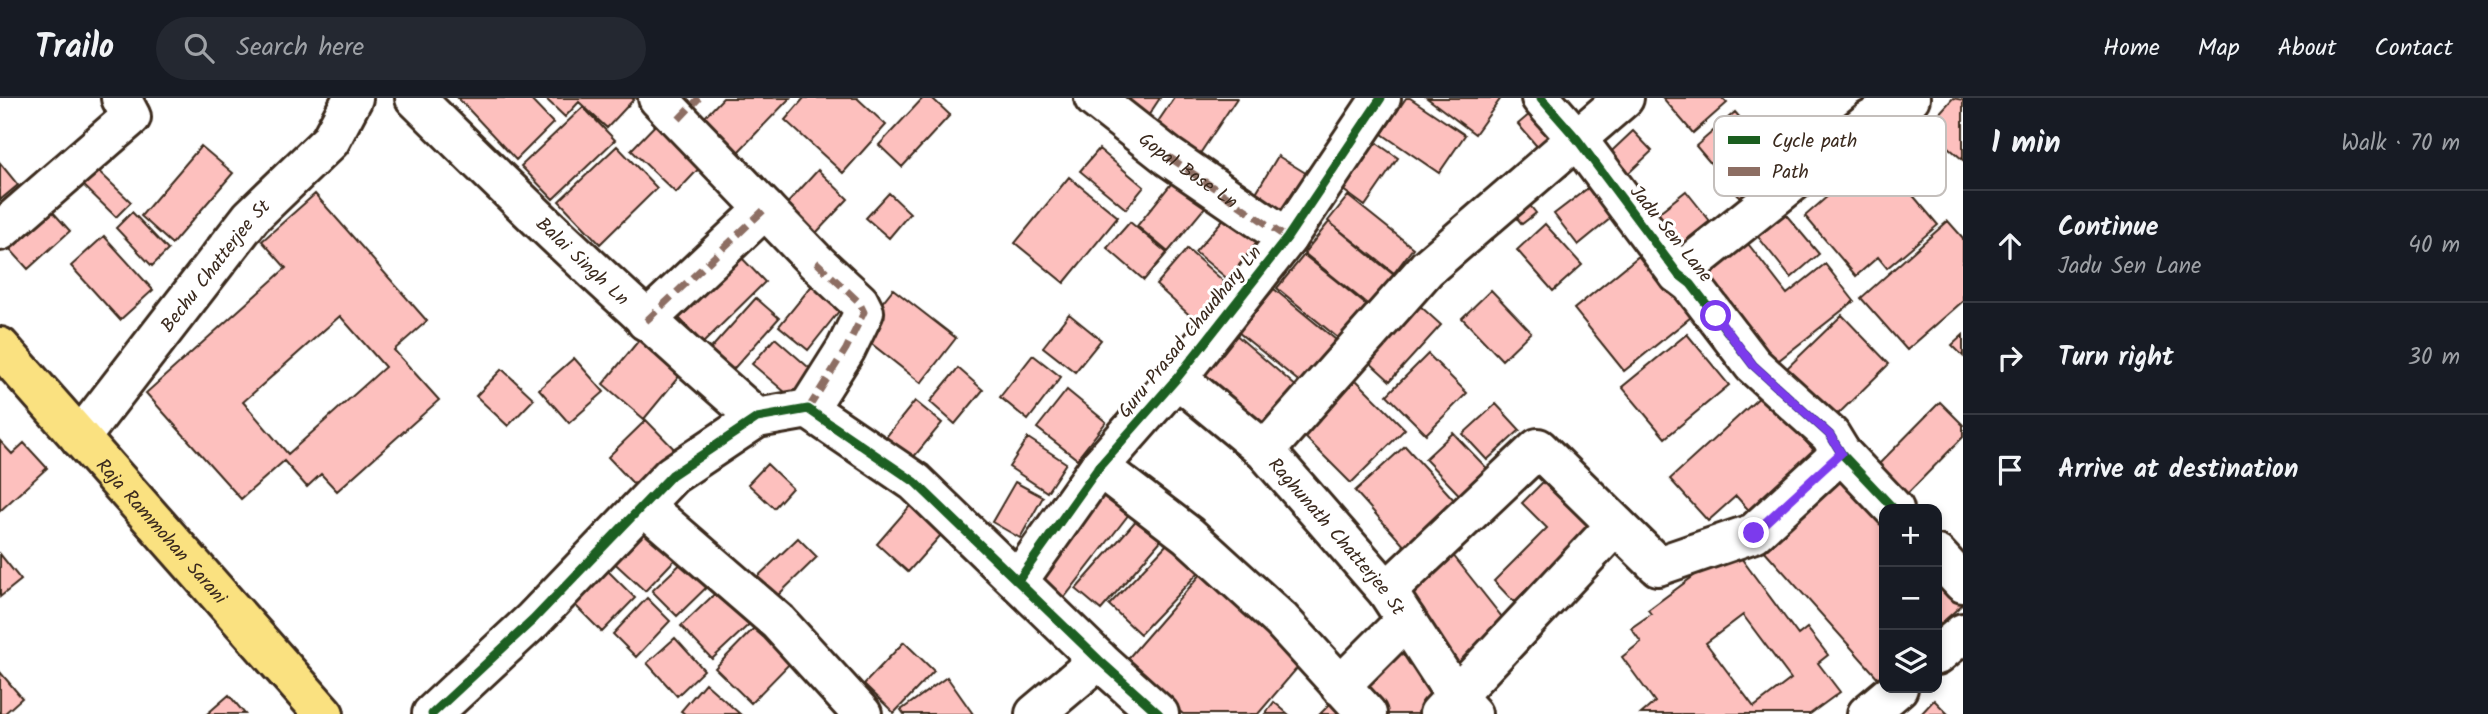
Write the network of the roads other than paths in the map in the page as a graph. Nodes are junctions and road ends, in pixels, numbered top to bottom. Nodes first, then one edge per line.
1 (121, 98) edge
2 (353, 98) edge
3 (415, 98) edge
4 (1094, 98) edge
5 (1381, 98) edge
6 (1541, 98) edge
7 (1623, 98) edge
8 (1910, 98) edge
9 (679, 105) edge
10 (1878, 116) edge
11 (1577, 139) junction
12 (1775, 196) edge
13 (765, 209) junction
14 (0, 230) edge
15 (1287, 238) junction
16 (1678, 274) junction
17 (646, 321) junction
18 (0, 347) edge
19 (1177, 378) junction
20 (808, 409) junction
21 (757, 418) junction
22 (80, 438) junction
23 (1265, 451) junction
24 (1841, 453) junction
25 (1099, 467) junction
26 (1889, 504) edge
27 (644, 506) junction
28 (1616, 525) junction
29 (1942, 560) edge
30 (1018, 581) junction
31 (1963, 583) edge
32 (1397, 606) junction
33 (1963, 633) edge
34 (1942, 651) edge
35 (1098, 660) junction
36 (1340, 687) junction
37 (1892, 693) edge
38 (1456, 708) edge
39 (324, 714) edge
40 (432, 714) edge
41 (862, 714) edge
42 (1035, 714) edge
43 (1159, 714) edge
44 (1367, 714) edge
45 (1867, 714) edge

1 - 14 street
2 - 22 street, Bechu Chatterjee St
3 - 17 street, Balai Singh Ln
4 - 15 street, Gopal Bose Ln
5 - 15 street, Guru Prasad Chaudhary Ln
6 - 11 street, Jadu Sen Lane
7 - 11 street
8 - 10 street
9 - 13 street
11 - 16 street, Jadu Sen Lane
11 - 23 street
12 - 16 street
13 - 17 street
13 - 20 street
15 - 19 street, Guru Prasad Chaudhary Ln
16 - 24 street, Jadu Sen Lane
17 - 21 street, Balai Singh Ln
18 - 22 main road, Raja Rammohan Sarani
19 - 23 street, Raghunath Chatterjee St
19 - 25 street, Guru Prasad Chaudhary Ln
20 - 21 street
20 - 30 street
21 - 27 street
22 - 39 main road, Raja Rammohan Sarani
23 - 32 street, Raghunath Chatterjee St
24 - 26 street, Jadu Sen Lane
24 - 28 street
25 - 30 street, Guru Prasad Chaudhary Ln
25 - 36 street
27 - 40 street
27 - 41 street
28 - 32 street
28 - 38 street
29 - 31 street
30 - 35 street
32 - 36 street
32 - 38 street, Raghunath Chatterjee St
33 - 34 street
35 - 42 street
35 - 43 street
36 - 44 street
37 - 45 street

